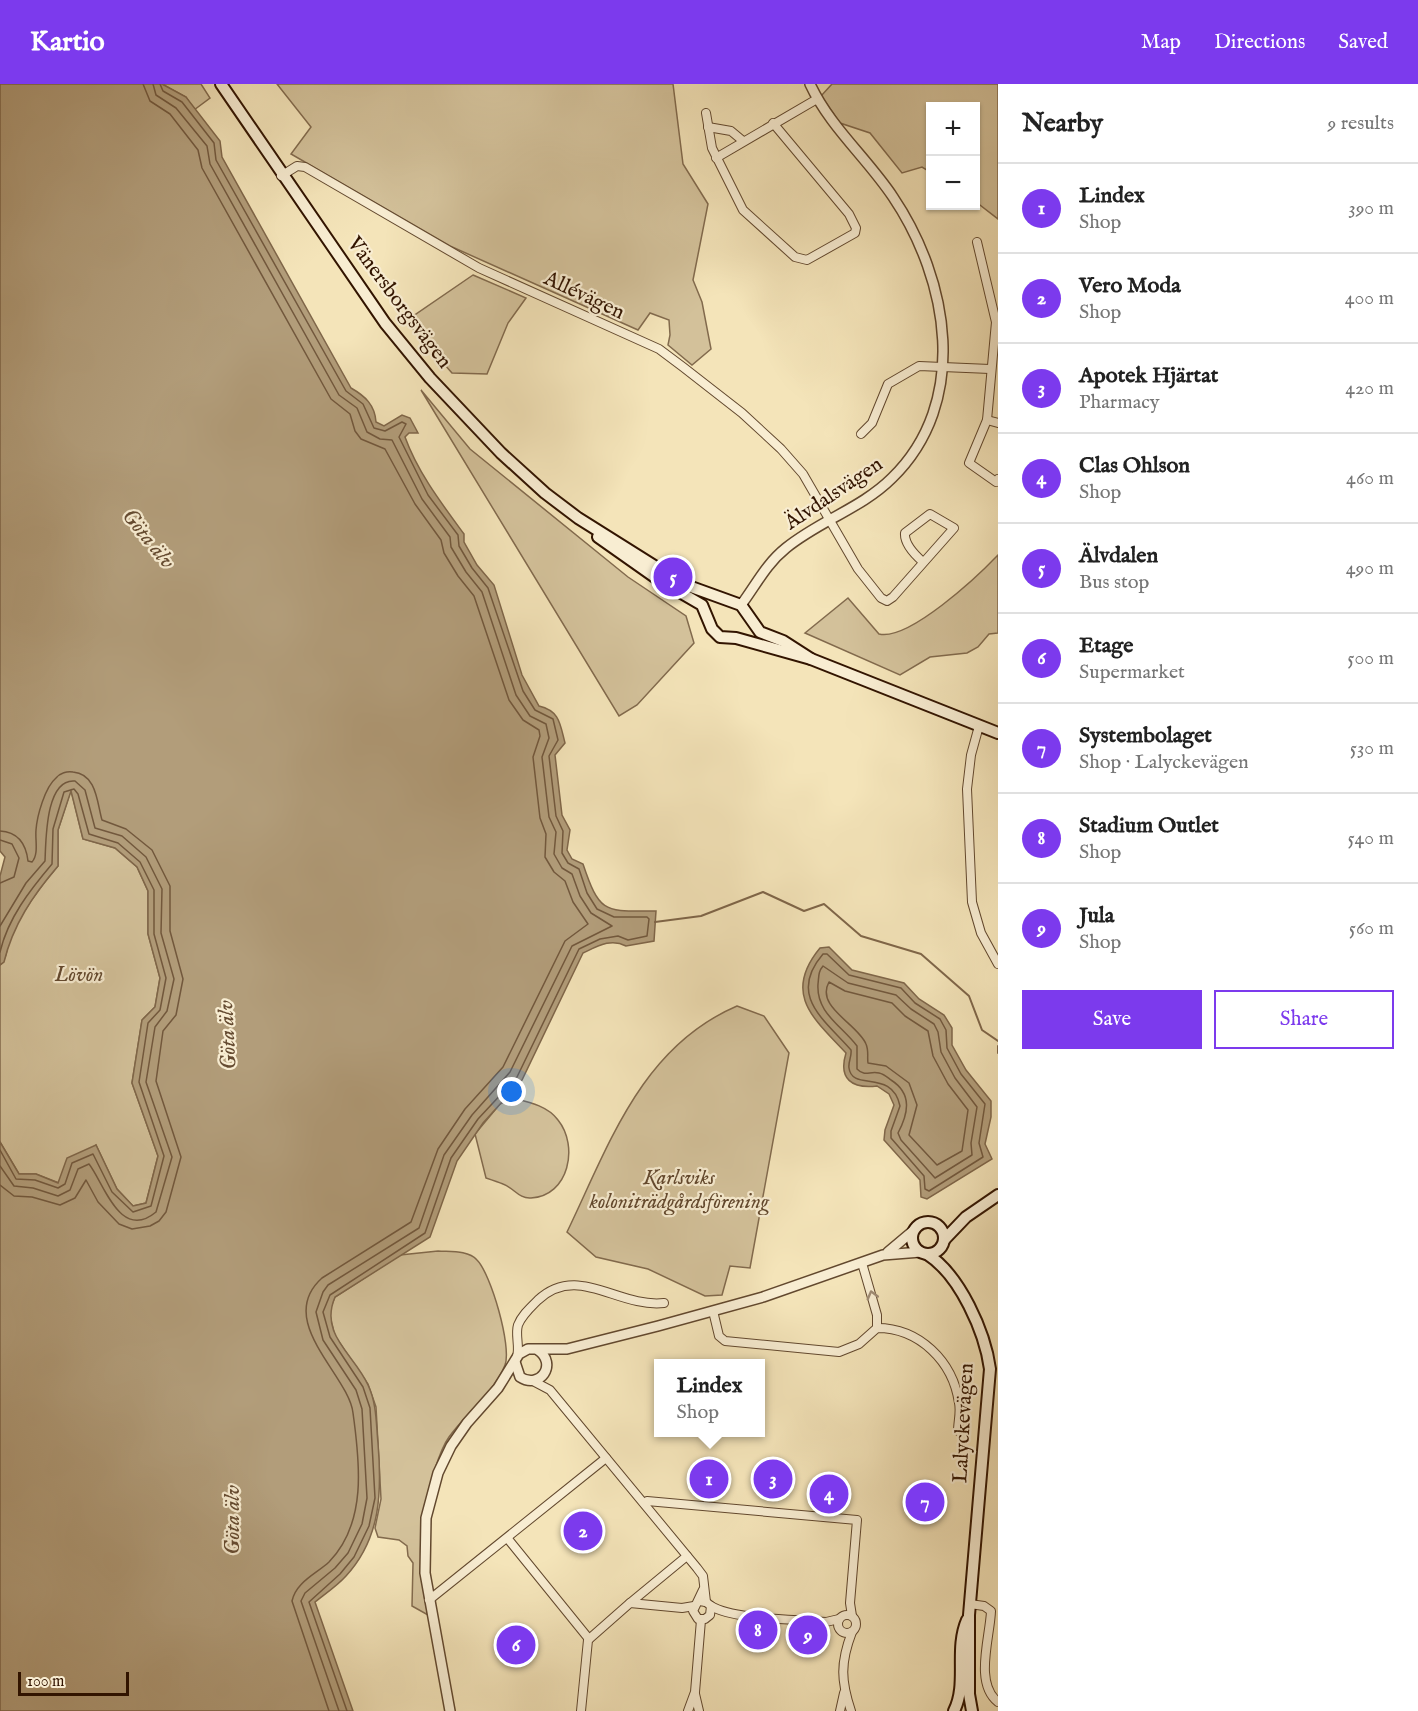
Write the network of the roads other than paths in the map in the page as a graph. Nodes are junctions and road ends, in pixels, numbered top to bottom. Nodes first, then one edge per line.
1 (220, 84) edge
2 (810, 84) edge
3 (817, 99) junction
4 (706, 113) dead end
5 (773, 123) junction
6 (708, 127) junction
7 (743, 141) junction
8 (716, 158) junction
9 (281, 176) junction
10 (977, 242) dead end
11 (997, 322) edge
12 (943, 366) junction
13 (990, 369) junction
14 (987, 420) junction
15 (998, 423) edge
16 (861, 434) dead end
17 (998, 478) edge
18 (578, 518) junction
19 (829, 520) junction
20 (923, 562) junction
21 (727, 601) junction
22 (741, 604) junction
23 (749, 619) junction
24 (710, 622) junction
25 (736, 638) junction
26 (811, 659) junction
27 (979, 726) junction
28 (998, 733) edge
29 (998, 964) edge
30 (998, 1195) edge
31 (966, 1217) junction
32 (935, 1223) junction
33 (913, 1231) junction
34 (944, 1242) junction
35 (924, 1253) junction
36 (883, 1255) junction
37 (862, 1263) junction
38 (952, 1278) junction
39 (664, 1303) dead end
40 (713, 1311) junction
41 (877, 1328) junction
42 (520, 1343) junction
43 (567, 1349) junction
44 (534, 1350) junction
45 (516, 1359) junction
46 (546, 1370) junction
47 (523, 1379) junction
48 (533, 1381) junction
49 (498, 1388) junction
50 (550, 1390) junction
51 (958, 1431) dead end
52 (606, 1458) junction
53 (644, 1503) junction
54 (507, 1539) junction
55 (687, 1556) junction
56 (429, 1600) junction
57 (630, 1603) junction
58 (700, 1606) junction
59 (970, 1609) junction
60 (722, 1612) junction
61 (845, 1617) junction
62 (705, 1618) junction
63 (826, 1622) junction
64 (841, 1630) junction
65 (852, 1632) junction
66 (589, 1639) junction
67 (845, 1651) junction
68 (960, 1662) junction
69 (844, 1691) junction
70 (695, 1692) junction
71 (998, 1702) edge
72 (450, 1711) edge
73 (581, 1711) edge
74 (688, 1711) edge
75 (699, 1711) edge
76 (840, 1711) edge
77 (851, 1711) edge
78 (949, 1711) edge
79 (954, 1711) edge
80 (972, 1711) edge

1 - 9 main road, Vänersborgsvägen
2 - 3 street, Älvdalsvägen
3 - 5 street
3 - 12 street, Älvdalsvägen
4 - 6 street
5 - 7 street
5 - 8 street
6 - 7 street
6 - 8 street
7 - 8 street
9 - 18 main road, Vänersborgsvägen
9 - 19 street, Allévägen
10 - 11 street
11 - 13 street
12 - 13 street
12 - 16 street
12 - 19 street, Älvdalsvägen
13 - 14 street
14 - 15 street
14 - 17 street
18 - 21 main road, Vänersborgsvägen
18 - 24 main road, Vänersborgsvägen
19 - 20 street
19 - 22 street, Älvdalsvägen
20 - 20 street
21 - 22 main road, Vänersborgsvägen
21 - 24 main road
22 - 23 main road, Vänersborgsvägen
23 - 25 main road
23 - 26 main road, Vänersborgsvägen
24 - 25 main road, Vänersborgsvägen
25 - 26 main road, Vänersborgsvägen
26 - 27 main road, Vänersborgsvägen
27 - 28 main road, Vänersborgsvägen
27 - 29 street
30 - 31 main road
31 - 32 main road
31 - 34 main road
32 - 33 main road
32 - 34 main road
33 - 35 main road
33 - 36 street
34 - 35 main road
34 - 38 main road, Lalyckevägen
35 - 36 street
35 - 38 main road, Lalyckevägen
36 - 37 street
37 - 40 street
41 -> 37 street
38 - 59 main road, Lalyckevägen
39 - 42 street
40 - 41 street
40 - 43 street
41 - 51 street
42 - 44 street
42 - 45 street
43 - 44 street
43 - 46 street
44 - 45 street
44 - 46 street
45 - 47 street
45 - 49 street
46 - 48 street
46 - 50 street
47 - 48 street
47 - 49 street
48 - 50 street
49 - 56 street
50 - 52 street
52 - 53 street
52 - 54 street
53 - 55 street
53 - 61 street
54 - 56 street
54 - 66 street
55 - 57 street
55 - 58 street
56 - 72 street
57 - 58 street
57 - 66 street
58 - 60 street
58 - 62 street
58 - 62 street
59 - 68 main road
59 - 71 street
59 - 80 main road
60 - 62 street
60 - 63 street
61 - 63 street
61 - 64 street
61 - 65 street
62 - 70 street
63 - 64 street
64 - 65 street
64 - 67 street
65 - 67 street
66 - 73 street
67 - 69 street
68 - 78 main road
68 - 79 main road
69 - 76 street
69 - 77 street
70 - 74 street
70 - 75 street

